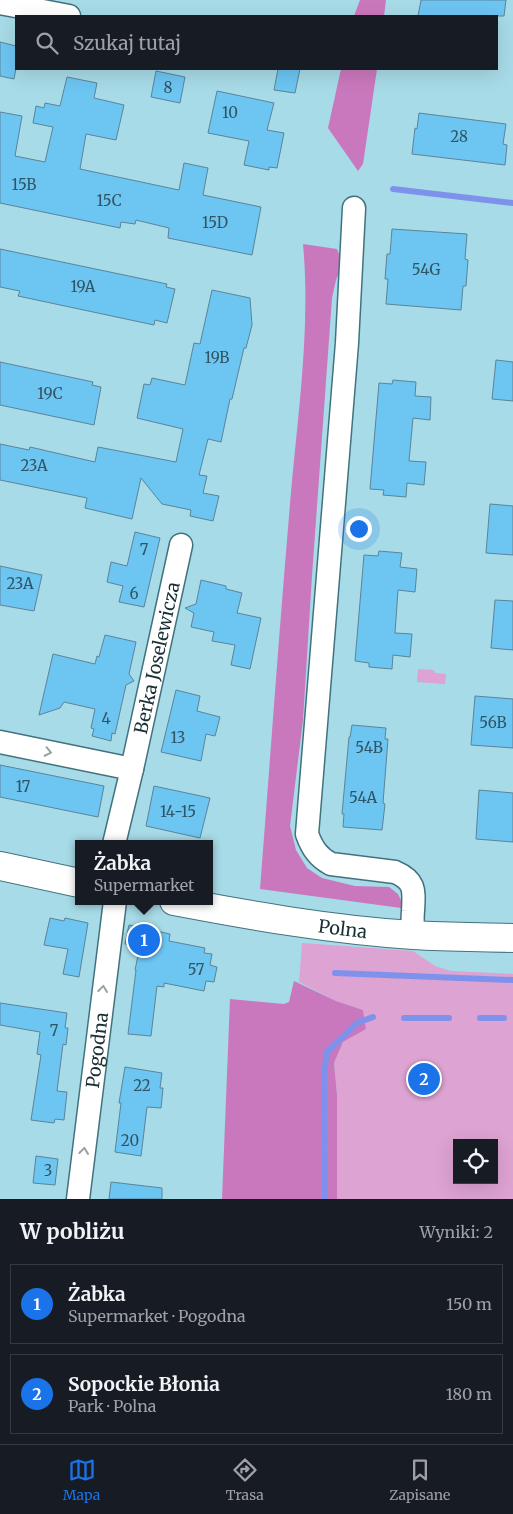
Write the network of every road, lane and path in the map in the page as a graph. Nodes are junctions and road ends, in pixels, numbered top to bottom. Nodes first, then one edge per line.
1 (0, 3) edge
2 (64, 15) edge
3 (354, 208) dead end
4 (181, 545) dead end
5 (0, 742) edge
6 (132, 769) junction
7 (115, 840) edge
8 (0, 866) edge
9 (75, 881) edge
10 (115, 905) edge
11 (194, 905) edge
12 (413, 935) junction
13 (513, 938) edge
14 (78, 1199) edge

1 - 2 street
3 - 12 street
4 - 6 street, Berka Joselewicza
5 -> 6 street
6 - 7 street, Berka Joselewicza
8 - 9 street
14 -> 10 street, Pogodna
11 - 12 street, Polna
12 - 13 street, Polna

